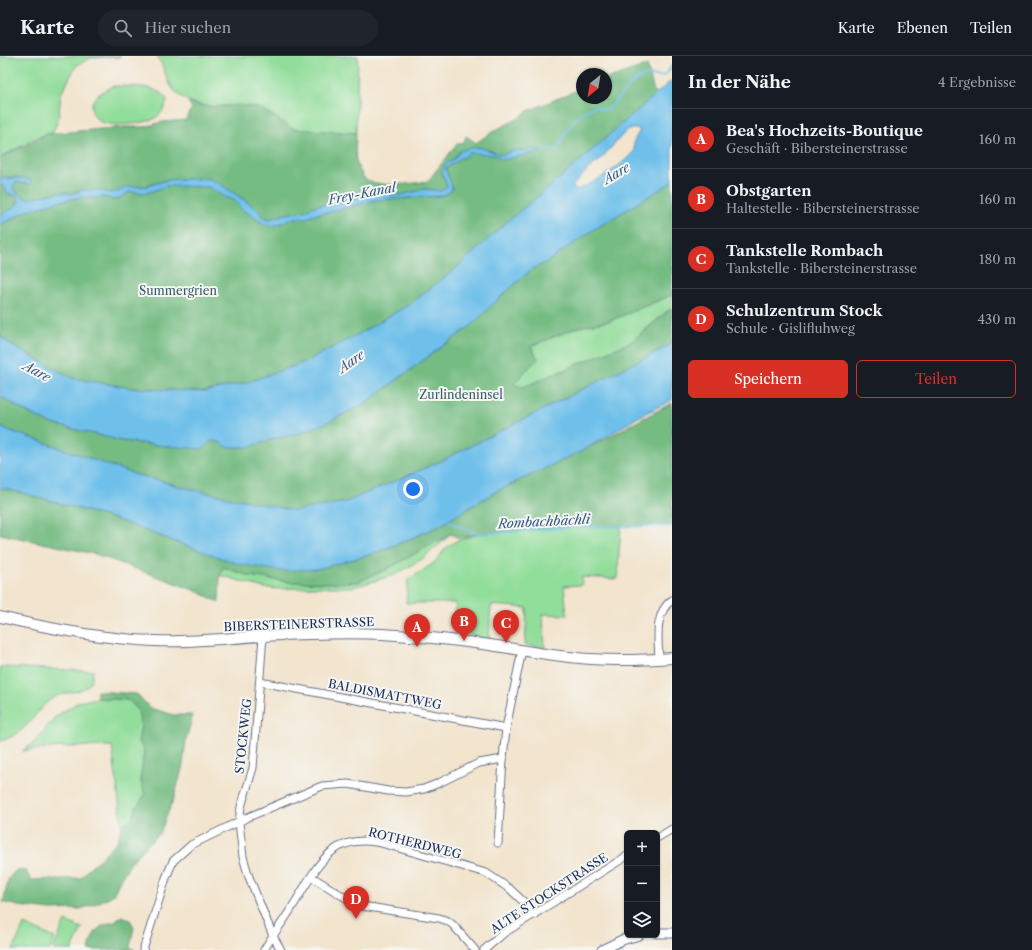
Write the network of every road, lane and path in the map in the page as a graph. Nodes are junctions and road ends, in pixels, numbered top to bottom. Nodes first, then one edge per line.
1 (672, 600) edge
2 (0, 617) edge
3 (263, 636) junction
4 (522, 650) junction
5 (672, 658) edge
6 (659, 659) junction
7 (260, 682) junction
8 (506, 728) junction
9 (502, 759) junction
10 (239, 822) junction
11 (672, 829) edge
12 (660, 836) edge
13 (498, 843) dead end
14 (624, 858) edge
15 (312, 877) junction
16 (534, 915) junction
17 (660, 933) edge
18 (672, 933) edge
19 (273, 936) junction
20 (629, 938) edge
21 (143, 950) edge
22 (264, 950) edge
23 (281, 950) edge
24 (475, 950) edge
25 (484, 950) edge
26 (602, 950) edge

1 - 6 street
2 - 3 main road, BIBERSTEINERSTRASSE
3 - 4 main road, BIBERSTEINERSTRASSE
3 - 7 street, STOCKWEG
4 - 6 main road, BIBERSTEINERSTRASSE
4 - 8 street
5 - 6 main road, BIBERSTEINERSTRASSE
7 - 8 street, BALDISMATTWEG
7 - 10 street, STOCKWEG
8 - 9 street
9 - 10 street
9 - 13 street
10 - 19 street, STOCKWEG
10 - 21 street
11 - 12 street
14 - 16 street, ALTE STOCKSTRASSE
15 - 16 street, ROTHERDWEG
15 - 19 street, ROTHERDWEG
15 - 24 street
16 - 25 street, ALTE STOCKSTRASSE
17 - 18 street
19 - 22 street, ROTHERDWEG
19 - 23 street, STOCKWEG
20 - 26 street

